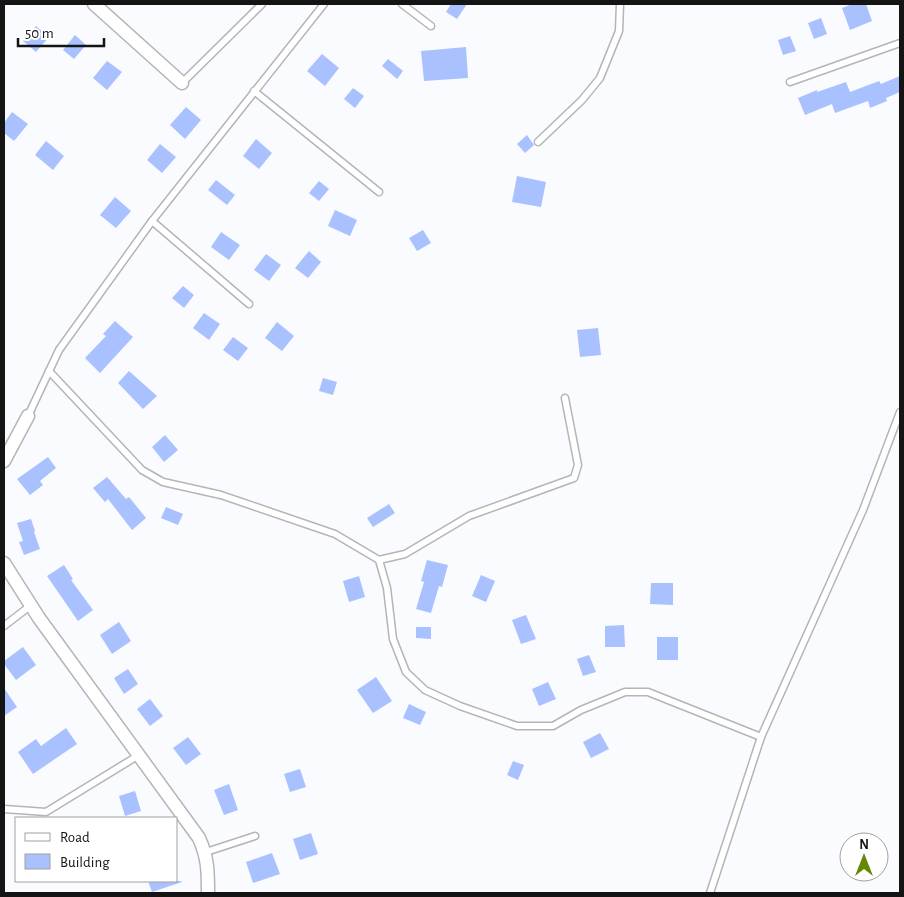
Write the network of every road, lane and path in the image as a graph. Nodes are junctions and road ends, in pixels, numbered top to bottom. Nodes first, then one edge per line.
1 (94, 4) edge
2 (262, 4) edge
3 (324, 4) edge
4 (402, 4) edge
5 (620, 4) edge
6 (431, 26) dead end
7 (900, 43) edge
8 (790, 82) dead end
9 (182, 83) joint
10 (254, 91) junction
11 (538, 142) dead end
12 (379, 192) dead end
13 (152, 221) junction
14 (249, 304) dead end
15 (49, 371) junction
16 (566, 398) dead end
17 (900, 412) edge
18 (28, 416) joint
19 (4, 462) edge
20 (378, 560) junction
21 (4, 563) edge
22 (30, 606) junction
23 (4, 626) edge
24 (761, 737) junction
25 (139, 755) junction
26 (4, 809) edge
27 (255, 836) dead end
28 (206, 852) junction
29 (208, 893) edge
30 (710, 893) edge

1 - 9 street
2 - 9 lane
3 - 10 lane
4 - 6 lane
5 - 11 lane
7 - 8 lane
10 - 12 lane
10 - 13 lane
13 - 14 lane
13 - 15 lane
15 - 18 lane
15 - 20 lane
16 - 20 lane
17 - 24 lane
18 - 19 street
20 - 24 lane
21 - 22 street
22 - 23 lane
22 - 25 street
24 - 30 lane
25 - 26 lane
25 - 28 street
27 - 28 lane
28 - 29 street

